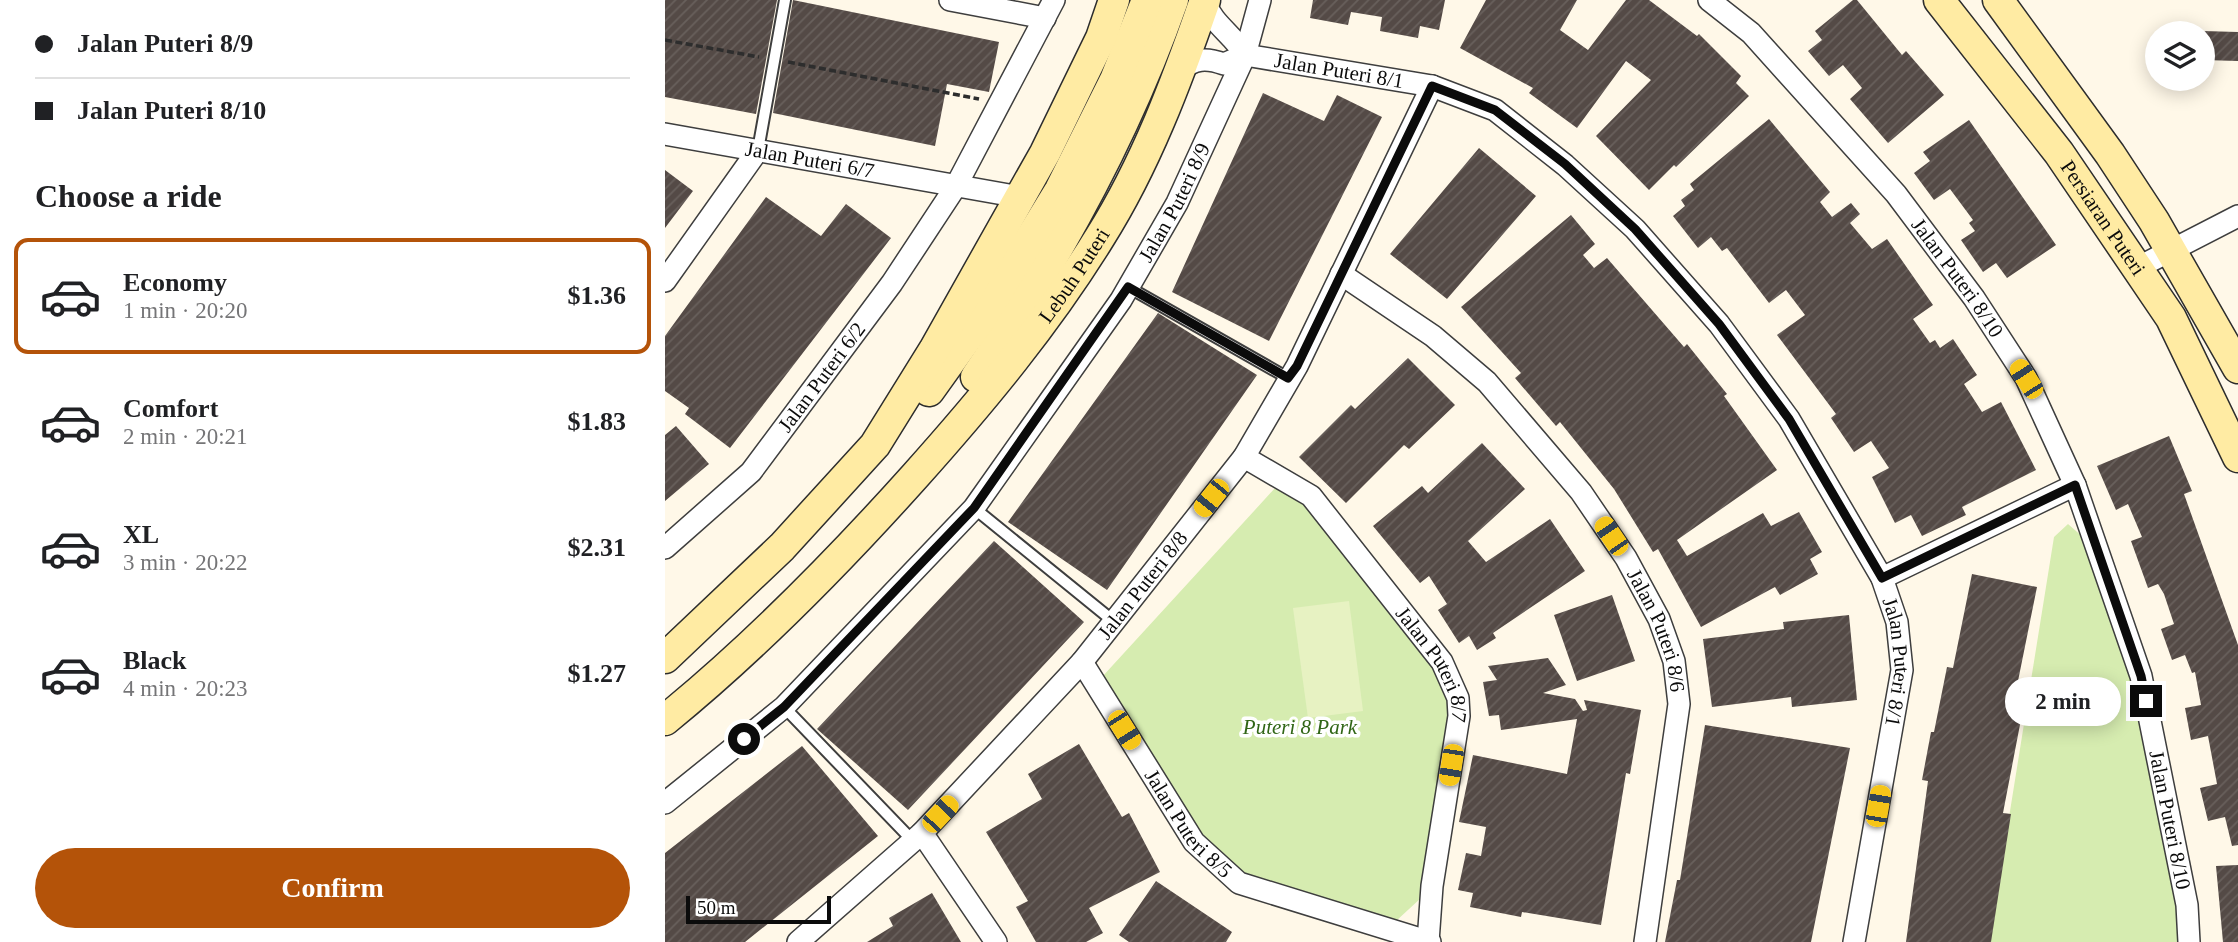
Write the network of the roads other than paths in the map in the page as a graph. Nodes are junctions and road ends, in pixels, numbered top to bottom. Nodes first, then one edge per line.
1 (785, 0) edge
2 (950, 0) edge
3 (1114, 0) edge
4 (1147, 0) edge
5 (1173, 0) edge
6 (1260, 0) edge
7 (1709, 0) edge
8 (1939, 0) edge
9 (1998, 0) edge
10 (1205, 1) edge
11 (1050, 9) edge
12 (1245, 55) junction
13 (1179, 70) junction
14 (1432, 86) junction
15 (665, 134) edge
16 (758, 150) junction
17 (956, 186) junction
18 (1020, 197) junction
19 (2238, 216) edge
20 (2170, 251) junction
21 (2137, 268) junction
22 (1341, 274) junction
23 (665, 281) edge
24 (1128, 287) junction
25 (2238, 368) edge
26 (1288, 378) junction
27 (875, 445) junction
28 (1244, 457) junction
29 (2238, 457) edge
30 (2075, 485) junction
31 (974, 508) junction
32 (882, 513) junction
33 (665, 548) edge
34 (1882, 578) junction
35 (1112, 620) junction
36 (665, 658) edge
37 (1082, 663) junction
38 (784, 707) junction
39 (665, 720) edge
40 (665, 803) edge
41 (918, 837) junction
42 (799, 942) edge
43 (996, 942) edge
44 (1429, 942) edge
45 (1644, 942) edge
46 (1854, 942) edge
47 (2189, 942) edge

1 - 16 lane
2 - 11 street
3 - 18 main road
4 - 27 main road
5 - 32 main road, Lebuh Puteri
6 - 12 street
7 - 30 street, Jalan Puteri 8/10
8 - 21 main road, Persiaran Puteri
9 - 20 main road, Persiaran Puteri
10 - 12 street, Jalan Puteri 8/1
10 - 13 main road, Lebuh Puteri
11 - 17 street, Jalan Puteri 6/2
12 - 13 street, Jalan Puteri 8/1
12 - 14 street, Jalan Puteri 8/1
12 - 24 street, Jalan Puteri 8/9
13 - 32 main road, Lebuh Puteri
14 - 22 street, Jalan Puteri 8/8
14 - 34 street, Jalan Puteri 8/1
15 - 16 street, Jalan Puteri 6/7
16 - 17 street, Jalan Puteri 6/7
16 - 23 street
17 - 18 street, Jalan Puteri 6/7
17 - 33 street, Jalan Puteri 6/2
18 - 27 main road
19 - 20 street
20 - 21 street
20 - 25 main road, Persiaran Puteri
21 - 29 main road, Persiaran Puteri
22 - 26 street, Jalan Puteri 8/8
22 - 45 street, Jalan Puteri 8/6
24 - 26 lane
24 - 31 street, Jalan Puteri 8/9
26 - 28 street, Jalan Puteri 8/8
27 - 36 main road
28 - 35 street, Jalan Puteri 8/8
28 - 44 street, Jalan Puteri 8/7
30 - 34 street
30 - 47 street, Jalan Puteri 8/10
31 - 35 lane
31 - 38 street, Jalan Puteri 8/9
32 - 39 main road, Lebuh Puteri
34 - 46 street, Jalan Puteri 8/1
35 - 37 street, Jalan Puteri 8/8
37 - 41 street, Jalan Puteri 8/8
37 - 44 street, Jalan Puteri 8/5
38 - 40 street, Jalan Puteri 8/9
38 - 41 lane
41 - 42 street, Jalan Puteri 8/8
41 - 43 street

